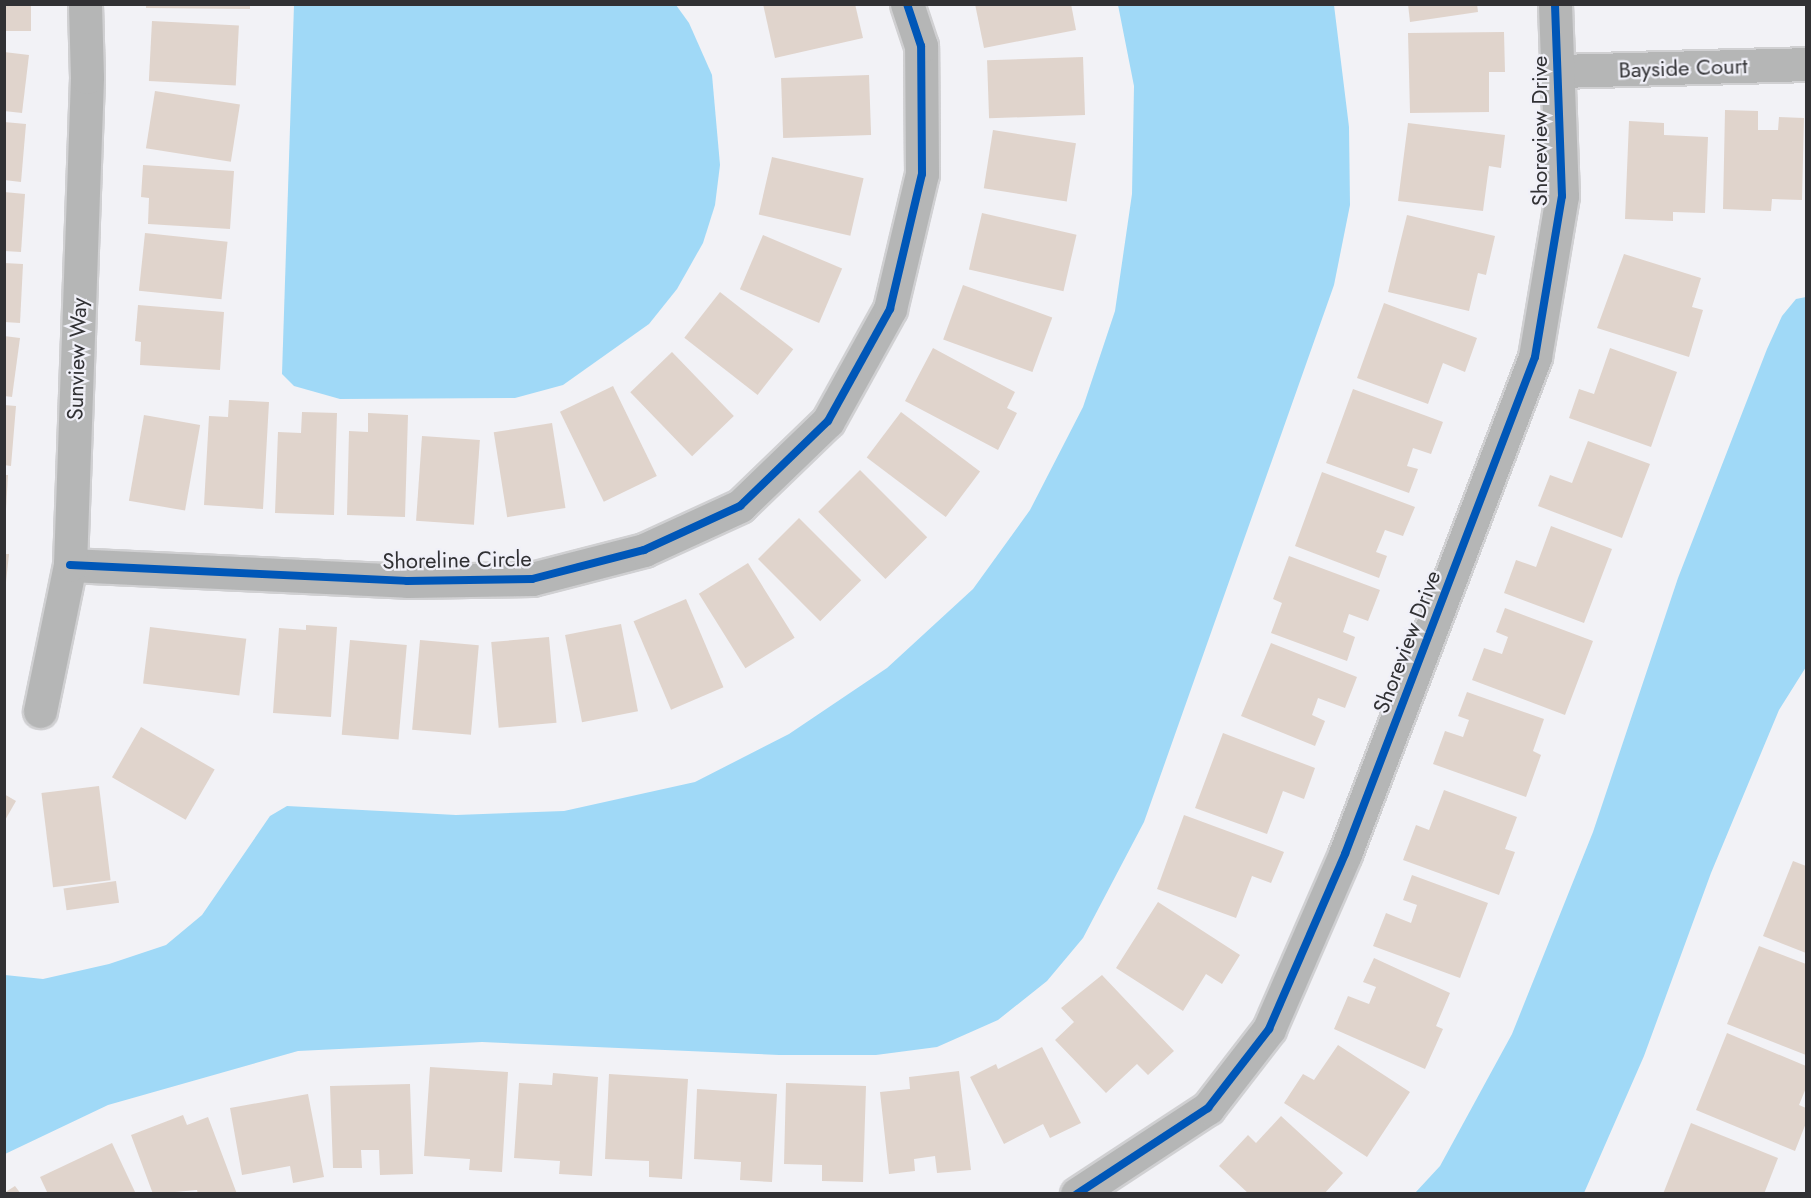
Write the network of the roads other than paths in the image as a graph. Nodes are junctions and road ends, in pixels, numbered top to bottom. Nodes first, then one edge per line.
1 (85, 4) edge
2 (907, 4) edge
3 (1555, 4) edge
4 (1806, 64) edge
5 (1559, 71) junction
6 (70, 565) junction
7 (40, 711) dead end
8 (1077, 1194) edge

1 - 6 street, Sunview Way
2 - 6 street, Shoreline Circle
3 - 5 street, Shoreview Drive
4 - 5 street, Bayside Court
5 - 8 street, Shoreview Drive
6 - 7 street, Sunview Way

